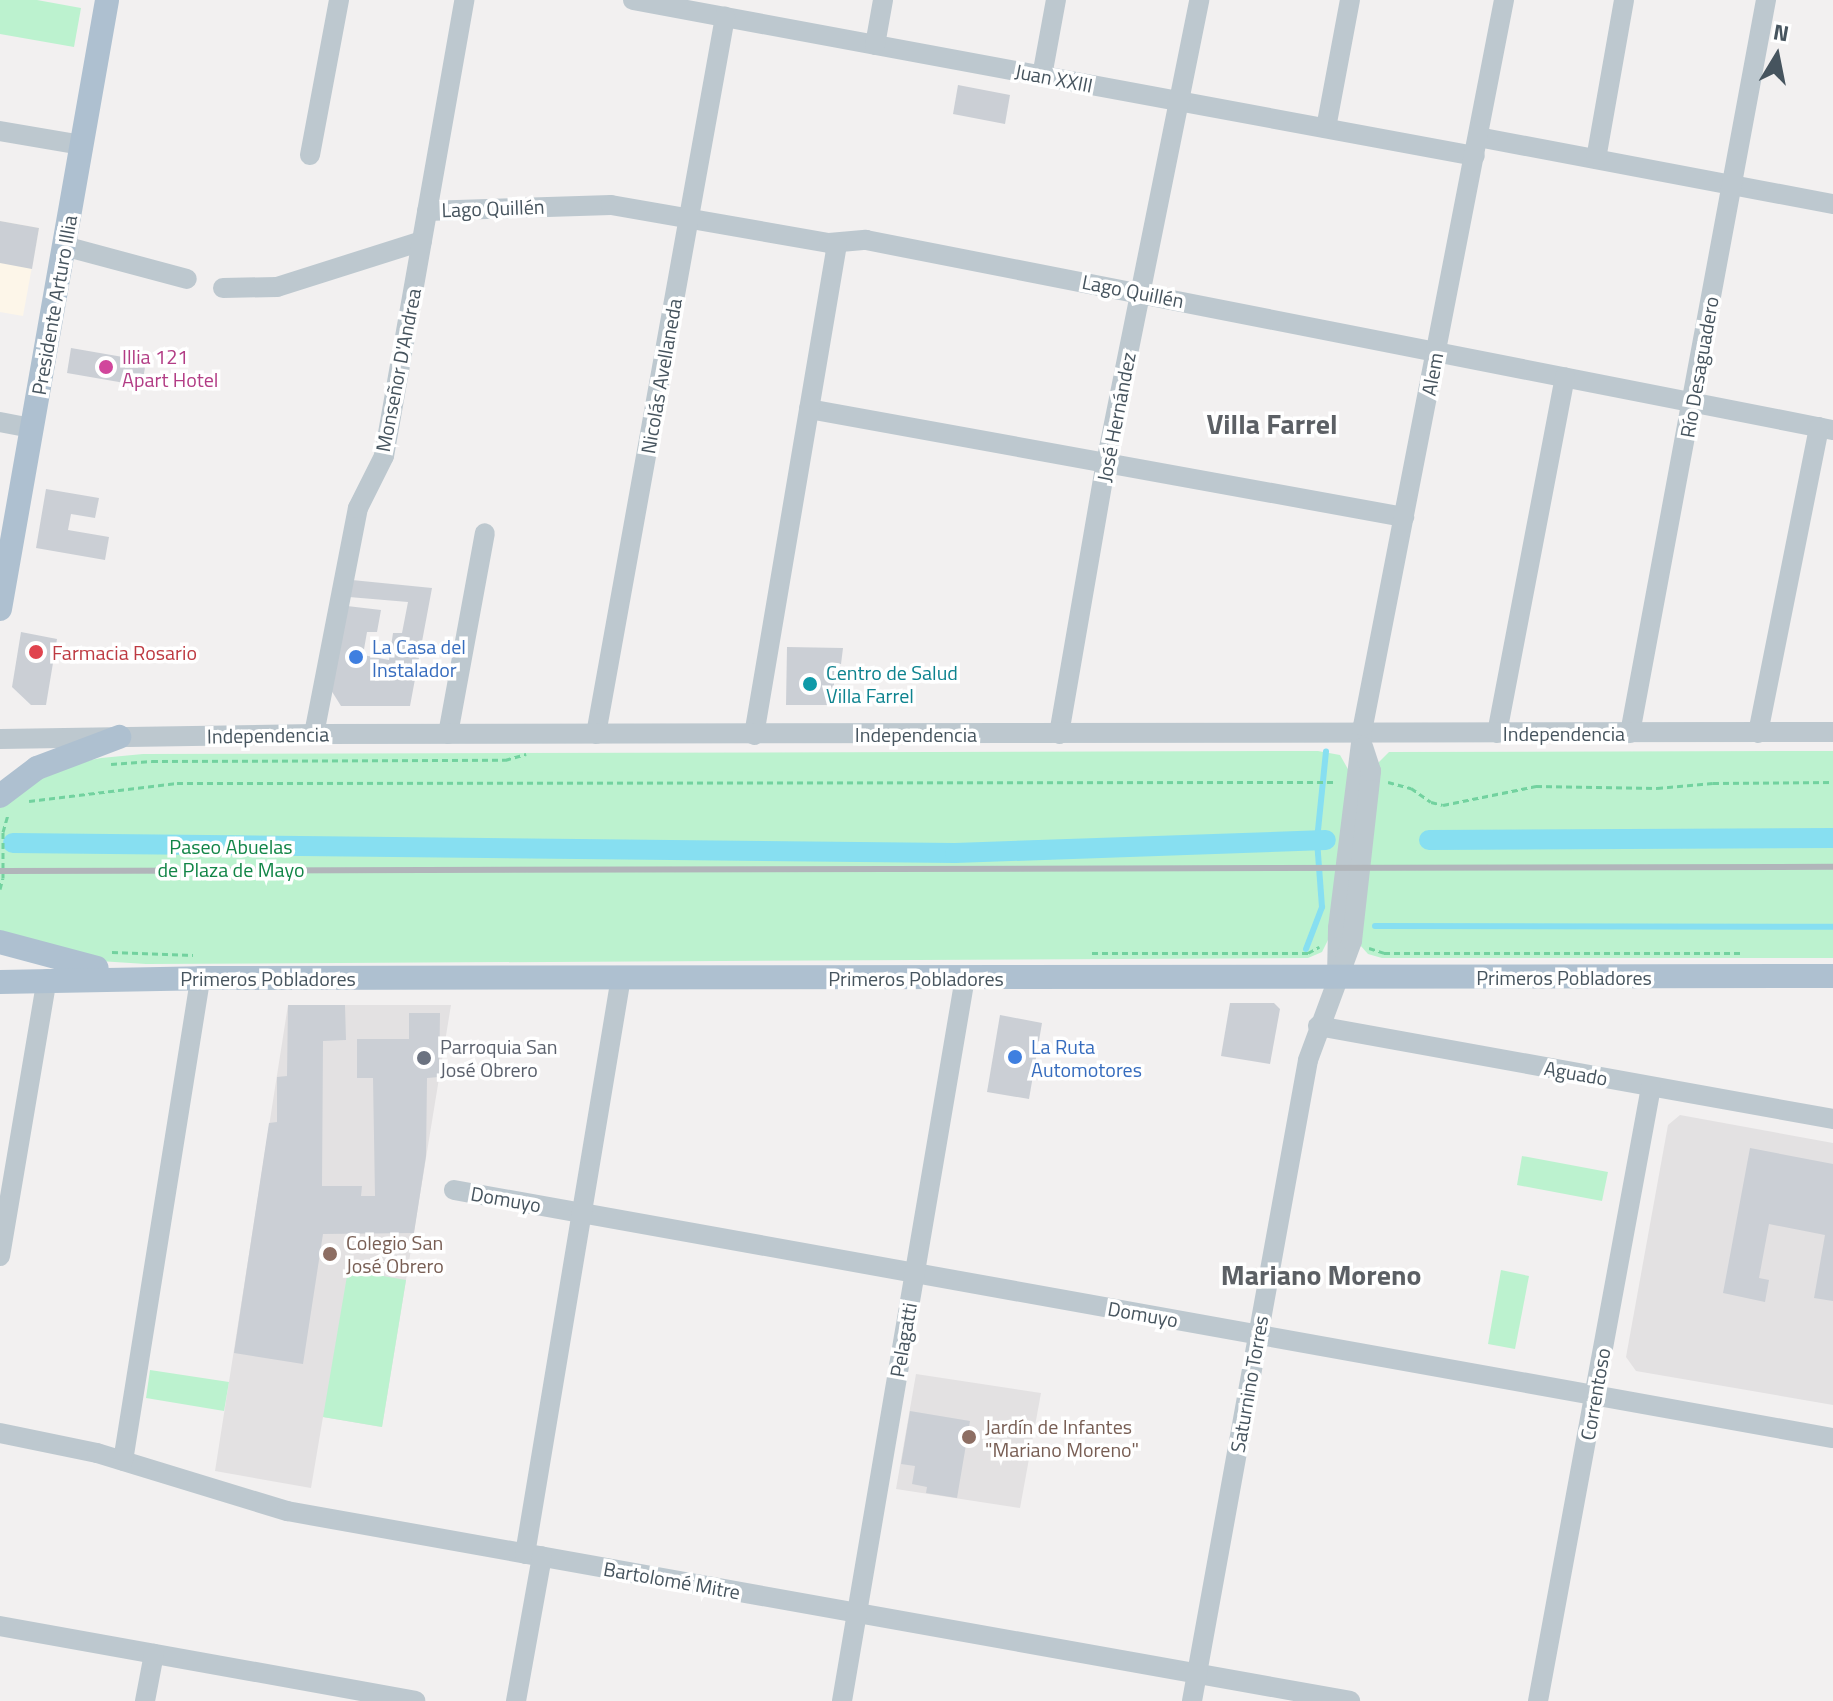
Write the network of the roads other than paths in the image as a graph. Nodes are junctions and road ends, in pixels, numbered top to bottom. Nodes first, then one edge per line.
1 (107, 0) edge
2 (339, 0) edge
3 (464, 0) edge
4 (633, 0) edge
5 (883, 0) edge
6 (1056, 0) edge
7 (1199, 0) edge
8 (1350, 0) edge
9 (1504, 0) edge
10 (1624, 0) edge
11 (1766, 0) edge
12 (697, 6) edge
13 (725, 17) junction
14 (875, 45) junction
15 (1042, 76) junction
16 (1180, 102) junction
17 (1326, 128) junction
18 (0, 131) edge
19 (81, 145) junction
20 (1477, 146) junction
21 (310, 155) dead end
22 (1596, 159) junction
23 (1732, 185) junction
24 (1833, 204) edge
25 (427, 211) junction
26 (689, 217) junction
27 (422, 241) junction
28 (837, 244) junction
29 (64, 246) junction
30 (187, 279) dead end
31 (223, 288) dead end
32 (1141, 292) junction
33 (1437, 351) junction
34 (1565, 377) junction
35 (1692, 402) junction
36 (809, 409) junction
37 (0, 422) edge
38 (32, 428) junction
39 (1826, 429) edge
40 (1106, 463) junction
41 (1404, 517) junction
42 (485, 533) dead end
43 (0, 609) edge
44 (1833, 732) edge
45 (1497, 733) junction
46 (1630, 733) junction
47 (1758, 733) junction
48 (314, 734) junction
49 (448, 734) junction
50 (596, 734) junction
51 (1059, 734) junction
52 (754, 735) junction
53 (119, 737) junction
54 (0, 739) edge
55 (1363, 740) junction
56 (8, 804) edge
57 (0, 942) edge
58 (197, 966) junction
59 (1833, 976) edge
60 (621, 977) junction
61 (1337, 977) junction
62 (138, 978) junction
63 (965, 978) junction
64 (47, 979) junction
65 (0, 982) edge
66 (1318, 1026) junction
67 (1651, 1087) junction
68 (1833, 1119) edge
69 (454, 1190) dead end
70 (582, 1213) junction
71 (0, 1256) edge
72 (915, 1273) junction
73 (1258, 1335) junction
74 (1595, 1396) junction
75 (0, 1433) edge
76 (1833, 1438) edge
77 (123, 1461) junction
78 (533, 1555) junction
79 (857, 1613) junction
80 (0, 1626) edge
81 (154, 1654) junction
82 (1197, 1674) junction
83 (145, 1701) edge
84 (415, 1701) edge
85 (516, 1701) edge
86 (842, 1701) edge
87 (1192, 1701) edge
88 (1350, 1701) edge
89 (1538, 1701) edge

1 - 19 main road, Presidente Arturo Illia
2 - 21 street
3 - 25 street, Monseñor D'Andrea
4 - 12 street, Juan XXIII
5 - 14 street
6 - 15 street
7 - 16 street, José Hernández
8 - 17 street
9 - 20 street, Alem
10 - 22 street
11 - 23 street, Río Desaguadero
12 - 13 street, Juan XXIII
13 - 14 street, Juan XXIII
13 - 26 street, Nicolás Avellaneda
14 - 15 street, Juan XXIII
15 - 16 street, Juan XXIII
16 - 17 street, Juan XXIII
16 - 32 street, José Hernández
17 - 20 street, Juan XXIII
18 - 19 street
19 - 29 main road, Presidente Arturo Illia
20 - 22 street, Juan XXIII
20 - 33 street, Alem
22 - 23 street, Juan XXIII
23 - 24 street, Juan XXIII
23 - 35 street, Río Desaguadero
25 - 26 street, Lago Quillén
25 - 27 street, Monseñor D'Andrea
26 - 28 street, Lago Quillén
26 - 50 street, Nicolás Avellaneda
27 - 31 street, Lago Quillén
27 - 48 street, Monseñor D'Andrea
28 - 32 street, Lago Quillén
28 - 36 street
29 - 30 street
29 - 38 main road, Presidente Arturo Illia
32 - 33 street, Lago Quillén
32 - 40 street, José Hernández
33 - 34 street, Lago Quillén
33 - 41 street, Alem
34 - 35 street, Lago Quillén
34 - 45 street
35 - 39 street, Lago Quillén
35 - 46 street, Río Desaguadero
36 - 40 street
36 - 52 street
37 - 38 street
38 - 43 main road, Presidente Arturo Illia
39 - 47 street
40 - 41 street
40 - 51 street, José Hernández
41 - 55 street, Alem
42 - 49 street
44 - 47 street, Independencia
45 - 46 street, Independencia
45 - 55 street, Independencia
46 - 47 street, Independencia
48 - 49 street, Independencia
48 - 53 street, Independencia
49 - 50 street, Independencia
50 - 52 street, Independencia
51 - 52 street, Independencia
51 - 55 street, Independencia
53 - 54 street, Independencia
53 - 56 main road
55 - 61 street, Alem
57 - 62 main road
58 - 60 main road, Primeros Pobladores
58 - 62 main road, Primeros Pobladores
58 - 77 street
59 - 61 main road, Primeros Pobladores
60 - 63 main road, Primeros Pobladores
60 - 70 street
61 - 63 main road, Primeros Pobladores
61 - 66 street, Saturnino Torres
62 - 64 main road, Primeros Pobladores
63 - 72 street, Pelagatti
64 - 65 main road, Primeros Pobladores
64 - 71 street
66 - 67 street, Aguado
66 - 73 street, Saturnino Torres
67 - 68 street, Aguado
67 - 74 street, Correntoso
69 - 70 street, Domuyo
70 - 72 street, Domuyo
70 - 78 street
72 - 73 street, Domuyo
72 - 79 street, Pelagatti
73 - 74 street, Domuyo
73 - 82 street, Saturnino Torres
74 - 76 street, Domuyo
74 - 89 street, Correntoso
75 - 77 street, Bartolomé Mitre
77 - 78 street, Bartolomé Mitre
78 - 79 street, Bartolomé Mitre
78 - 85 street
79 - 82 street, Bartolomé Mitre
79 - 86 street, Pelagatti
80 - 81 street
81 - 83 street
81 - 84 street
82 - 87 street, Saturnino Torres
82 - 88 street, Bartolomé Mitre

